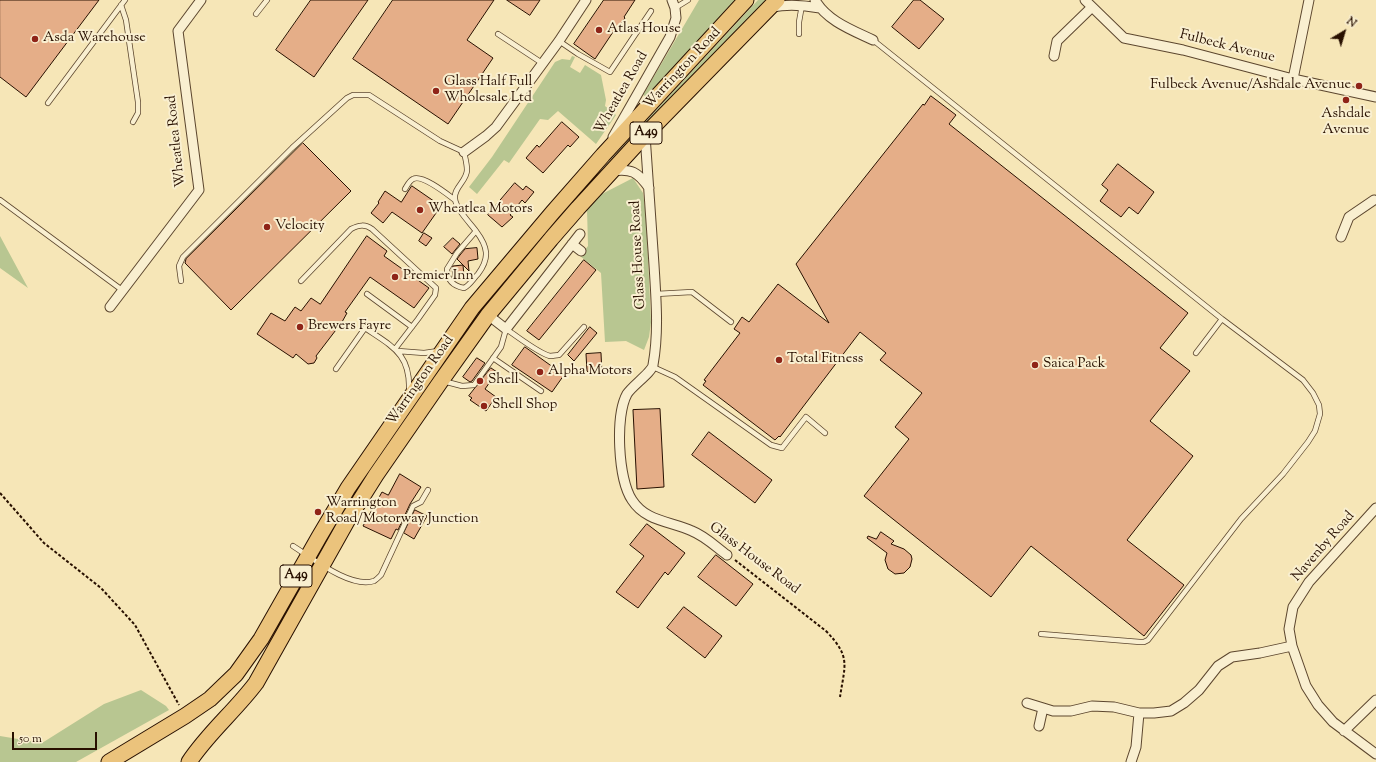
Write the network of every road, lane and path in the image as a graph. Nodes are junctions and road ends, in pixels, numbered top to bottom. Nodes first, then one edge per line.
1 (125, 0) edge
2 (267, 0) edge
3 (586, 0) edge
4 (688, 0) edge
5 (746, 0) edge
6 (1084, 0) edge
7 (1309, 0) edge
8 (198, 1) edge
9 (820, 3) edge
10 (674, 4) edge
11 (773, 4) edge
12 (121, 5) junction
13 (802, 5) junction
14 (1091, 8) junction
15 (651, 11) dead end
16 (256, 14) dead end
17 (498, 34) dead end
18 (798, 34) dead end
19 (873, 40) joint
20 (559, 41) junction
21 (1054, 56) dead end
22 (542, 63) junction
23 (1293, 79) junction
24 (1376, 97) edge
25 (48, 103) dead end
26 (133, 122) dead end
27 (645, 135) junction
28 (464, 152) junction
29 (602, 156) junction
30 (612, 171) junction
31 (404, 189) dead end
32 (649, 190) junction
33 (1375, 199) edge
34 (0, 200) edge
35 (455, 200) junction
36 (476, 231) junction
37 (580, 234) dead end
38 (1341, 237) dead end
39 (572, 244) junction
40 (581, 251) dead end
41 (181, 281) dead end
42 (301, 281) dead end
43 (122, 290) junction
44 (367, 294) dead end
45 (656, 294) junction
46 (110, 307) dead end
47 (488, 315) junction
48 (1222, 319) junction
49 (731, 322) dead end
50 (412, 327) junction
51 (584, 327) dead end
52 (506, 329) junction
53 (397, 350) junction
54 (443, 350) junction
55 (1196, 353) dead end
56 (493, 358) junction
57 (653, 367) junction
58 (336, 369) dead end
59 (441, 381) junction
60 (540, 391) dead end
61 (409, 399) junction
62 (825, 432) dead end
63 (428, 490) dead end
64 (0, 493) edge
65 (1376, 508) edge
66 (293, 546) dead end
67 (308, 555) junction
68 (727, 555) joint
69 (322, 564) junction
70 (1041, 634) dead end
71 (1292, 646) junction
72 (840, 697) dead end
73 (1376, 700) edge
74 (1027, 703) dead end
75 (1043, 708) junction
76 (1139, 712) junction
77 (185, 716) junction
78 (1039, 726) dead end
79 (1344, 731) junction
80 (1376, 754) edge
81 (110, 762) edge
82 (189, 762) edge
83 (1131, 762) edge

1 - 12 lane
2 - 16 lane
3 - 20 street
4 - 10 lane
5 - 29 highway, Warrington Road / A49
6 - 14 street, Fulbeck Avenue
7 - 23 street
8 - 43 street, Wheatlea Road
9 - 13 street, Warrington Road
9 - 19 street
10 - 29 street, Wheatlea Road
11 - 13 street, Warrington Road
11 - 27 highway, Warrington Road / A49
12 - 25 lane
12 - 26 lane
13 - 18 lane
14 - 21 street
14 - 23 street, Fulbeck Avenue
15 - 20 lane
17 - 22 lane
19 - 48 lane
20 - 22 street
22 - 28 street
23 - 24 street, Fulbeck Avenue
27 - 30 highway, Warrington Road / A49
27 - 32 street, Glass House Road
28 - 35 lane
28 - 41 lane
29 - 54 highway, Warrington Road / A49
30 - 32 street, Glass House Road
30 - 47 highway, Warrington Road / A49
31 - 35 lane
32 - 45 street, Glass House Road
33 - 38 street
34 - 43 lane
35 - 36 lane
36 - 36 lane
37 - 39 street
39 - 40 street
39 - 52 street
42 - 50 lane
43 - 46 street, Wheatlea Road
44 - 50 lane
45 - 49 lane
45 - 57 street, Glass House Road
47 - 52 street
47 - 59 highway, Warrington Road / A49
48 - 55 lane
48 - 70 lane
50 - 53 lane
51 - 52 lane
52 - 56 lane
53 - 54 lane
53 - 58 lane
53 - 61 lane
54 - 61 highway, Warrington Road / A49
56 - 59 lane
56 - 60 lane
57 - 62 lane
57 - 68 street, Glass House Road
59 - 69 highway, Warrington Road / A49
61 - 67 highway, Warrington Road / A49
63 - 69 lane
64 - 77 path
65 - 71 street, Navenby Road
66 - 67 lane
67 - 69 lane
67 - 77 highway, Warrington Road / A49
68 - 72 path, Glass House Road
69 - 82 highway, Warrington Road / A49
71 - 76 street
71 - 79 street, Navenby Road
73 - 79 street
74 - 75 street
75 - 76 street
75 - 78 street
76 - 83 street
77 - 81 highway, Warrington Road / A49
79 - 80 street, Navenby Road

